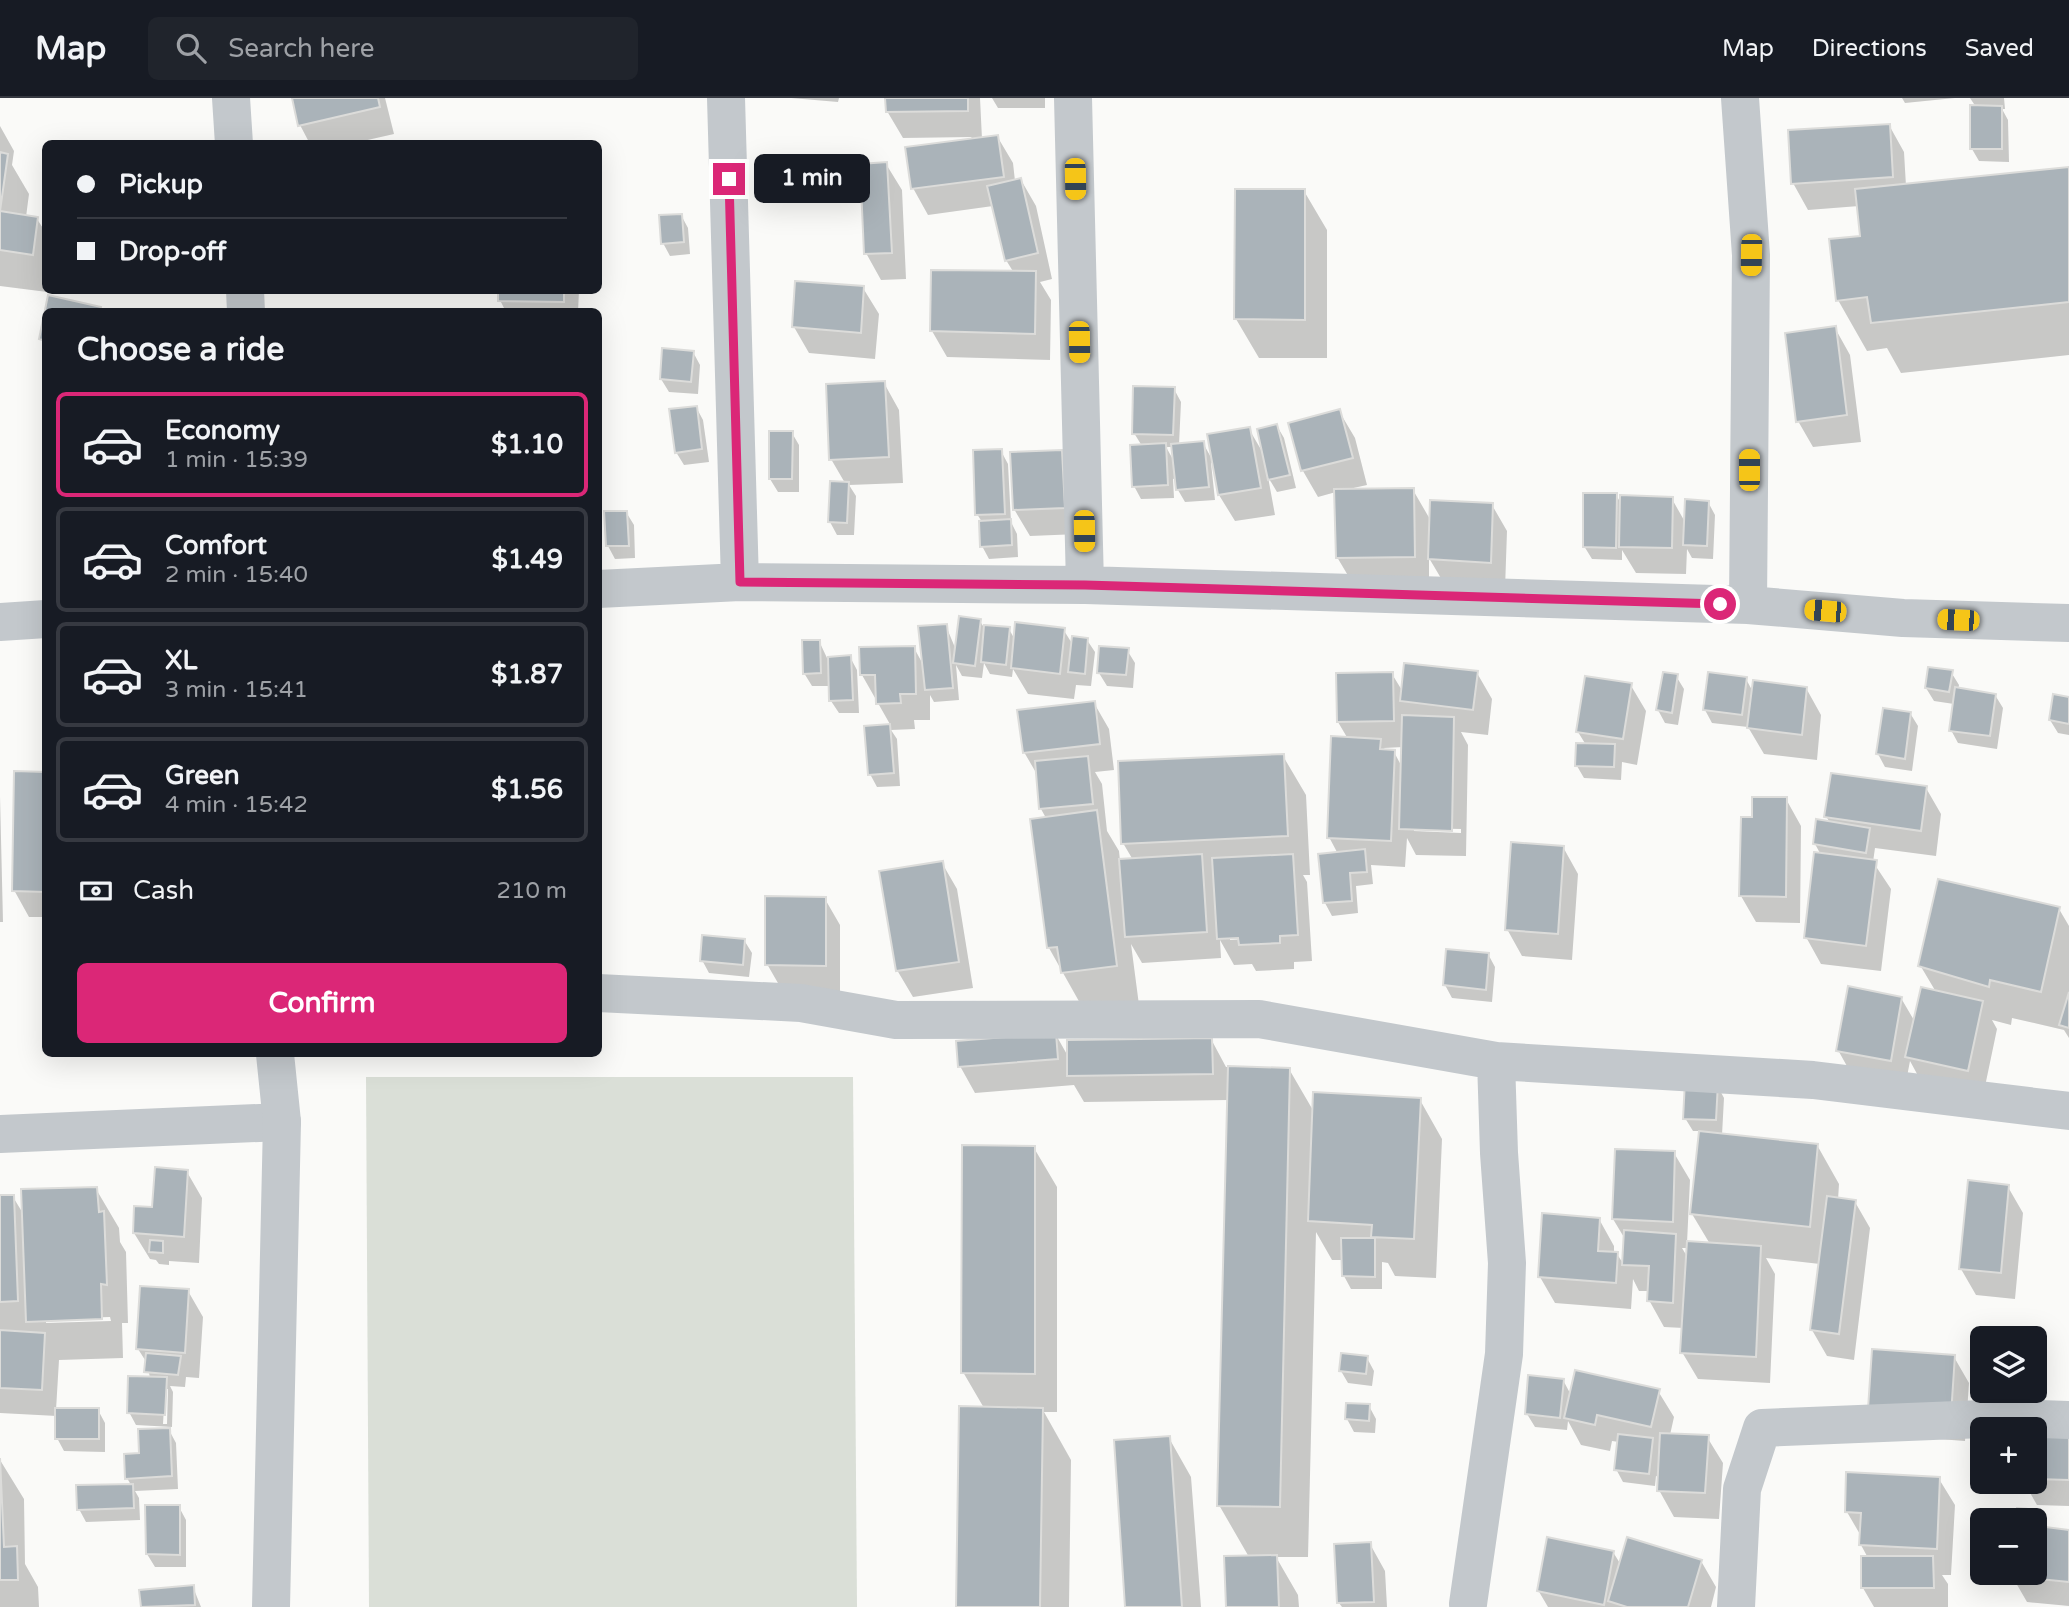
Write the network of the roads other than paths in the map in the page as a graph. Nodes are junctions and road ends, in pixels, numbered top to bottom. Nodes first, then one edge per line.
1 (231, 98) edge
2 (726, 98) edge
3 (1073, 98) edge
4 (1740, 98) edge
5 (234, 140) edge
6 (740, 582) junction
7 (1085, 585) junction
8 (602, 589) edge
9 (1748, 605) junction
10 (42, 619) edge
11 (0, 622) edge
12 (2069, 623) edge
13 (602, 993) edge
14 (275, 1057) edge
15 (1496, 1061) junction
16 (2069, 1111) edge
17 (282, 1122) junction
18 (0, 1134) edge
19 (2069, 1420) edge
20 (1468, 1604) dead end
21 (271, 1607) edge
22 (1736, 1607) edge

1 - 5 street
2 - 6 street
3 - 7 street
4 - 9 street
6 - 7 street
6 - 8 street
7 - 9 street
9 - 12 street
10 - 11 street
13 - 15 street
14 - 17 street
15 - 16 street
15 - 20 street
17 - 18 street
17 - 21 street
19 - 22 street

